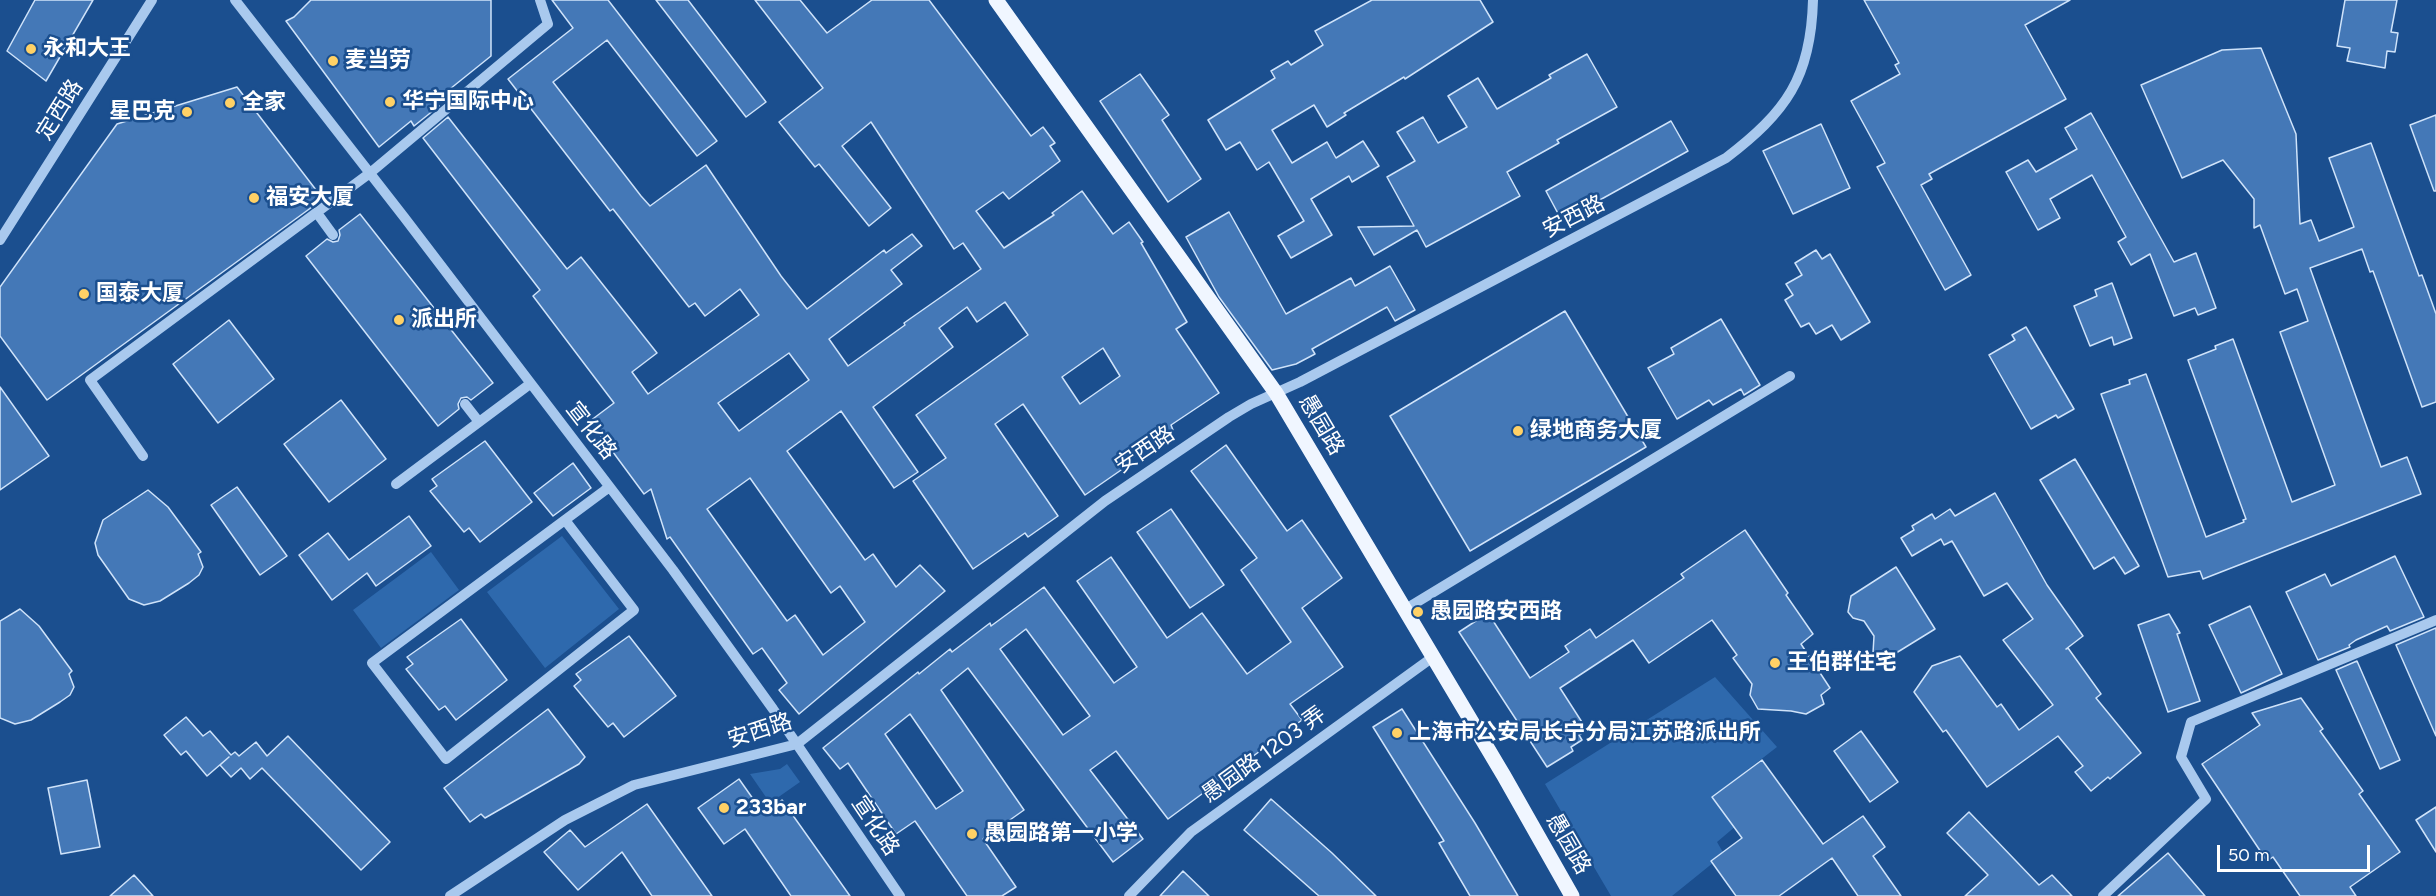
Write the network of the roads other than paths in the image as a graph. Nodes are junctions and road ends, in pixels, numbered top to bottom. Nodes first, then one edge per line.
1 (152, 0) edge
2 (235, 0) edge
3 (540, 0) edge
4 (996, 0) edge
5 (1813, 0) edge
6 (370, 173) junction
7 (316, 213) junction
8 (333, 235) dead end
9 (0, 240) edge
10 (1790, 376) dead end
11 (530, 384) junction
12 (1275, 393) junction
13 (465, 405) dead end
14 (480, 422) junction
15 (143, 456) dead end
16 (396, 484) dead end
17 (609, 487) junction
18 (565, 520) junction
19 (1404, 610) junction
20 (2436, 620) edge
21 (1433, 657) junction
22 (797, 744) junction
23 (450, 896) edge
24 (900, 896) edge
25 (1129, 896) edge
26 (1572, 896) edge
27 (2103, 896) edge

1 - 9 street, 定西路
2 - 6 street, 宣化路
3 - 6 street
4 - 12 main road, 愚园路
5 - 12 street, 安西路
6 - 7 street
6 - 11 street, 宣化路
7 - 8 street
7 - 15 street
10 - 19 street
11 - 14 street
11 - 17 street, 宣化路
12 - 19 main road, 愚园路
12 - 22 street, 安西路
13 - 14 street
14 - 16 street
17 - 18 street
17 - 22 street, 宣化路
18 - 18 street
19 - 21 main road, 愚园路
20 - 27 street
21 - 25 street, 愚园路 1203 弄
21 - 26 main road, 愚园路
22 - 23 street, 安西路
22 - 24 street, 宣化路

